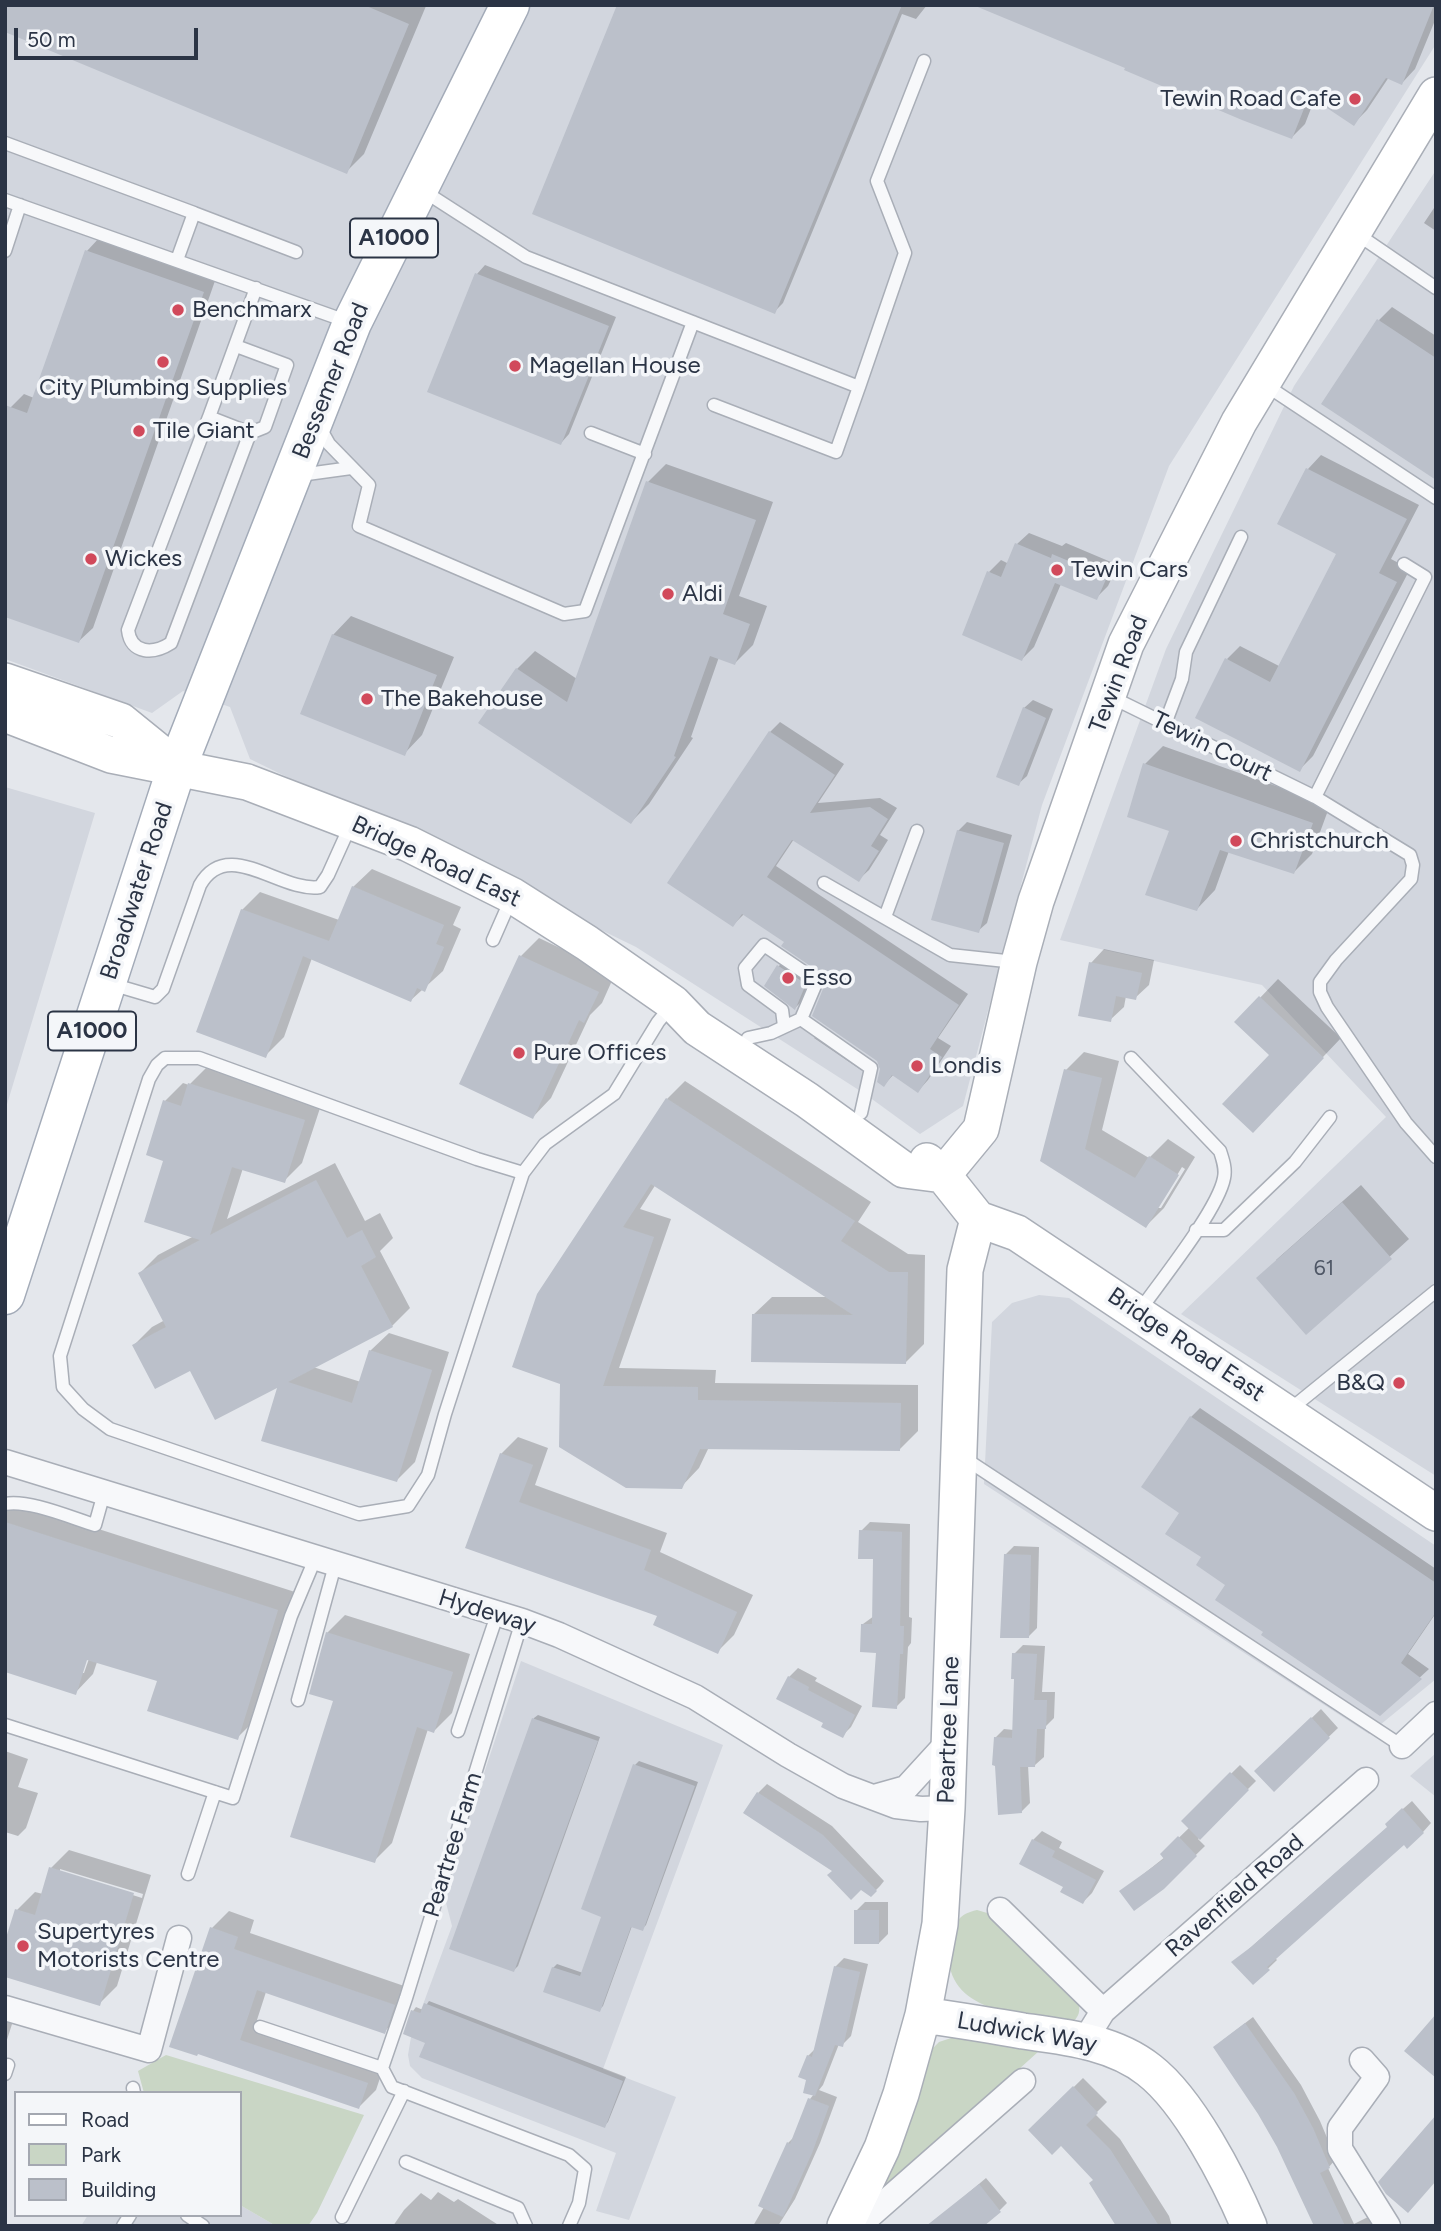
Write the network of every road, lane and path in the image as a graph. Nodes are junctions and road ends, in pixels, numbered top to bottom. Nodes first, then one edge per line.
1 (510, 5) edge
2 (924, 61) dead end
3 (1436, 95) edge
4 (5, 143) edge
5 (419, 188) junction
6 (5, 200) edge
7 (20, 205) junction
8 (194, 213) junction
9 (1353, 232) junction
10 (5, 251) edge
11 (296, 252) dead end
12 (177, 260) junction
13 (256, 288) junction
14 (1436, 288) edge
15 (693, 322) junction
16 (352, 323) junction
17 (236, 346) junction
18 (1263, 383) junction
19 (859, 387) junction
20 (714, 405) dead end
21 (209, 417) junction
22 (315, 419) junction
23 (250, 433) junction
24 (591, 433) dead end
25 (645, 454) junction
26 (351, 468) junction
27 (292, 477) junction
28 (1436, 498) edge
29 (1241, 537) dead end
30 (1405, 564) dead end
31 (5, 681) edge
32 (1109, 695) junction
33 (5, 714) edge
34 (1166, 724) junction
35 (177, 767) junction
36 (1315, 797) junction
37 (352, 822) junction
38 (917, 831) dead end
39 (824, 883) dead end
40 (513, 896) junction
41 (885, 918) junction
42 (493, 940) dead end
43 (1019, 962) junction
44 (108, 984) junction
45 (674, 1003) junction
46 (801, 1019) junction
47 (784, 1026) junction
48 (748, 1038) junction
49 (1131, 1058) dead end
50 (862, 1113) junction
51 (1330, 1116) dead end
52 (1436, 1157) edge
53 (523, 1173) junction
54 (943, 1175) junction
55 (978, 1219) junction
56 (1196, 1230) junction
57 (1436, 1291) edge
58 (5, 1295) edge
59 (1138, 1313) junction
60 (1287, 1412) junction
61 (957, 1454) junction
62 (5, 1462) edge
63 (104, 1493) junction
64 (5, 1504) edge
65 (1436, 1513) edge
66 (325, 1562) junction
67 (497, 1615) junction
68 (522, 1621) junction
69 (298, 1700) dead end
70 (1436, 1714) edge
71 (5, 1725) edge
72 (458, 1731) dead end
73 (948, 1741) junction
74 (1402, 1746) joint
75 (1366, 1780) dead end
76 (215, 1792) junction
77 (874, 1797) junction
78 (947, 1808) junction
79 (188, 1874) dead end
80 (1000, 1910) dead end
81 (179, 1938) dead end
82 (5, 2008) edge
83 (1103, 2011) junction
84 (923, 2015) junction
85 (260, 2027) dead end
86 (1085, 2040) junction
87 (1362, 2060) dead end
88 (382, 2068) junction
89 (1023, 2081) dead end
90 (404, 2091) junction
91 (406, 2162) dead end
92 (342, 2217) dead end
93 (526, 2226) edge
94 (569, 2226) edge
95 (845, 2226) edge
96 (858, 2226) edge
97 (1249, 2226) edge
98 (1388, 2226) edge

1 - 5 main road, Bessemer Road / A1000
2 - 19 lane
3 - 9 street, Tewin Road
4 - 8 lane
5 - 15 lane
5 - 16 main road, Bessemer Road / A1000
6 - 7 lane
7 - 10 lane
7 - 12 lane
8 - 11 lane
8 - 12 lane
9 - 14 lane
9 - 18 street, Tewin Road
12 - 13 lane
13 - 16 lane
13 - 17 lane
15 - 19 lane
15 - 25 lane
16 - 22 main road, Bessemer Road / A1000
17 - 21 lane
17 - 23 lane
18 - 28 lane
18 - 32 street, Tewin Road
19 - 20 lane
21 - 23 lane
21 - 23 lane
22 - 26 lane
22 - 27 main road, Bessemer Road / A1000
24 - 25 lane
25 - 26 lane
26 - 27 lane
27 - 35 main road, Bessemer Road / A1000
29 - 34 lane
30 - 36 lane
31 - 35 street
32 - 34 lane, Tewin Court
32 - 43 street, Tewin Road
33 - 35 street, Bridge Road East
34 - 36 lane, Tewin Court
35 - 37 street, Bridge Road East
35 - 44 main road, Broadwater Road / A1000
36 - 52 lane, Tewin Court
37 - 40 street, Bridge Road East
37 - 44 lane
38 - 41 lane
39 - 41 lane
40 - 42 lane
40 - 45 street, Bridge Road East
41 - 43 lane
43 - 54 street, Tewin Road
44 - 58 main road, Broadwater Road / A1000
45 - 48 street, Bridge Road East
45 - 53 lane
45 - 54 street, Bridge Road East
46 - 47 lane
46 - 47 lane
46 - 50 lane
47 - 48 lane
48 - 50 street, Bridge Road East
49 - 56 lane
50 - 54 street, Bridge Road East
51 - 56 lane
53 - 53 lane
54 - 55 street, Bridge Road East
55 - 59 street, Bridge Road East
55 - 61 street, Peartree Lane
56 - 59 lane
57 - 60 lane
59 - 60 street, Bridge Road East
60 - 65 street, Bridge Road East
61 - 73 street, Peartree Lane
61 - 74 lane
62 - 63 street, Hydeway
63 - 64 lane
63 - 66 street, Hydeway
66 - 67 street, Hydeway
66 - 69 lane
66 - 76 lane
67 - 68 street, Hydeway
67 - 72 lane
68 - 77 street, Hydeway
68 - 88 lane, Peartree Farm
70 - 74 street
71 - 76 lane
73 - 77 street
73 - 78 street, Peartree Lane
75 - 83 street, Ravenfield Road
76 - 79 lane
77 - 78 street, Hydeway
78 - 84 street, Peartree Lane
80 - 83 street
81 - 82 street
83 - 86 street, Ravenfield Road
84 - 86 street, Ludwick Way
84 - 95 street, Peartree Lane
85 - 88 lane
86 - 97 street, Ludwick Way
87 - 98 street
88 - 90 lane
89 - 96 street
90 - 92 lane
90 - 94 lane
91 - 93 lane

